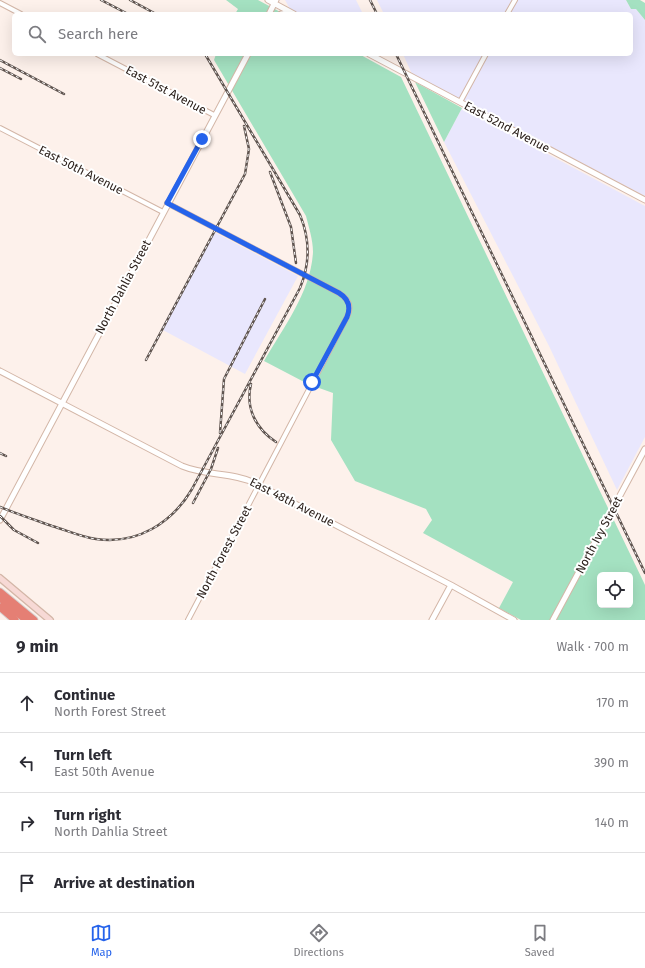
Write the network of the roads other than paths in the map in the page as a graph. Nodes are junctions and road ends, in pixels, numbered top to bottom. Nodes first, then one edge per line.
1 (268, 0) edge
2 (515, 0) edge
3 (275, 2) edge
4 (0, 3) edge
5 (17, 12) edge
6 (269, 12) edge
7 (291, 12) edge
8 (508, 12) edge
9 (101, 56) edge
10 (247, 56) edge
11 (373, 56) edge
12 (485, 56) edge
13 (460, 102) junction
14 (214, 115) junction
15 (0, 128) edge
16 (645, 200) edge
17 (167, 203) junction
18 (163, 212) junction
19 (0, 371) edge
20 (61, 403) junction
21 (645, 449) edge
22 (260, 485) junction
23 (0, 520) edge
24 (0, 578) edge
25 (451, 585) junction
26 (0, 592) edge
27 (0, 598) edge
28 (0, 607) edge
29 (0, 614) edge
30 (8, 620) edge
31 (15, 620) edge
32 (26, 620) edge
33 (34, 620) edge
34 (50, 620) edge
35 (188, 620) edge
36 (432, 620) edge
37 (514, 620) edge
38 (553, 620) edge

1 - 3 street
2 - 8 street
3 - 6 street
3 - 7 street
4 - 5 street
9 - 14 street, East 51st Avenue
10 - 14 street, North Dahlia Street
11 - 13 street, East 52nd Avenue
12 - 13 street
13 - 16 street, East 52nd Avenue
14 - 17 street, North Dahlia Street
15 - 18 street, East 50th Avenue
17 - 18 street, North Dahlia Street
17 - 22 street, North Forest Street
18 - 20 street, North Dahlia Street
19 - 20 street, East 48th Avenue
20 - 22 street, East 48th Avenue
20 - 23 street, North Dahlia Street
21 - 38 street, North Ivy Street
22 - 25 street, East 48th Avenue
22 - 35 street, North Forest Street
24 - 34 main road
25 - 36 street
25 - 37 street, East 48th Avenue
26 - 33 highway
27 - 32 highway
28 - 31 highway
29 - 30 highway

